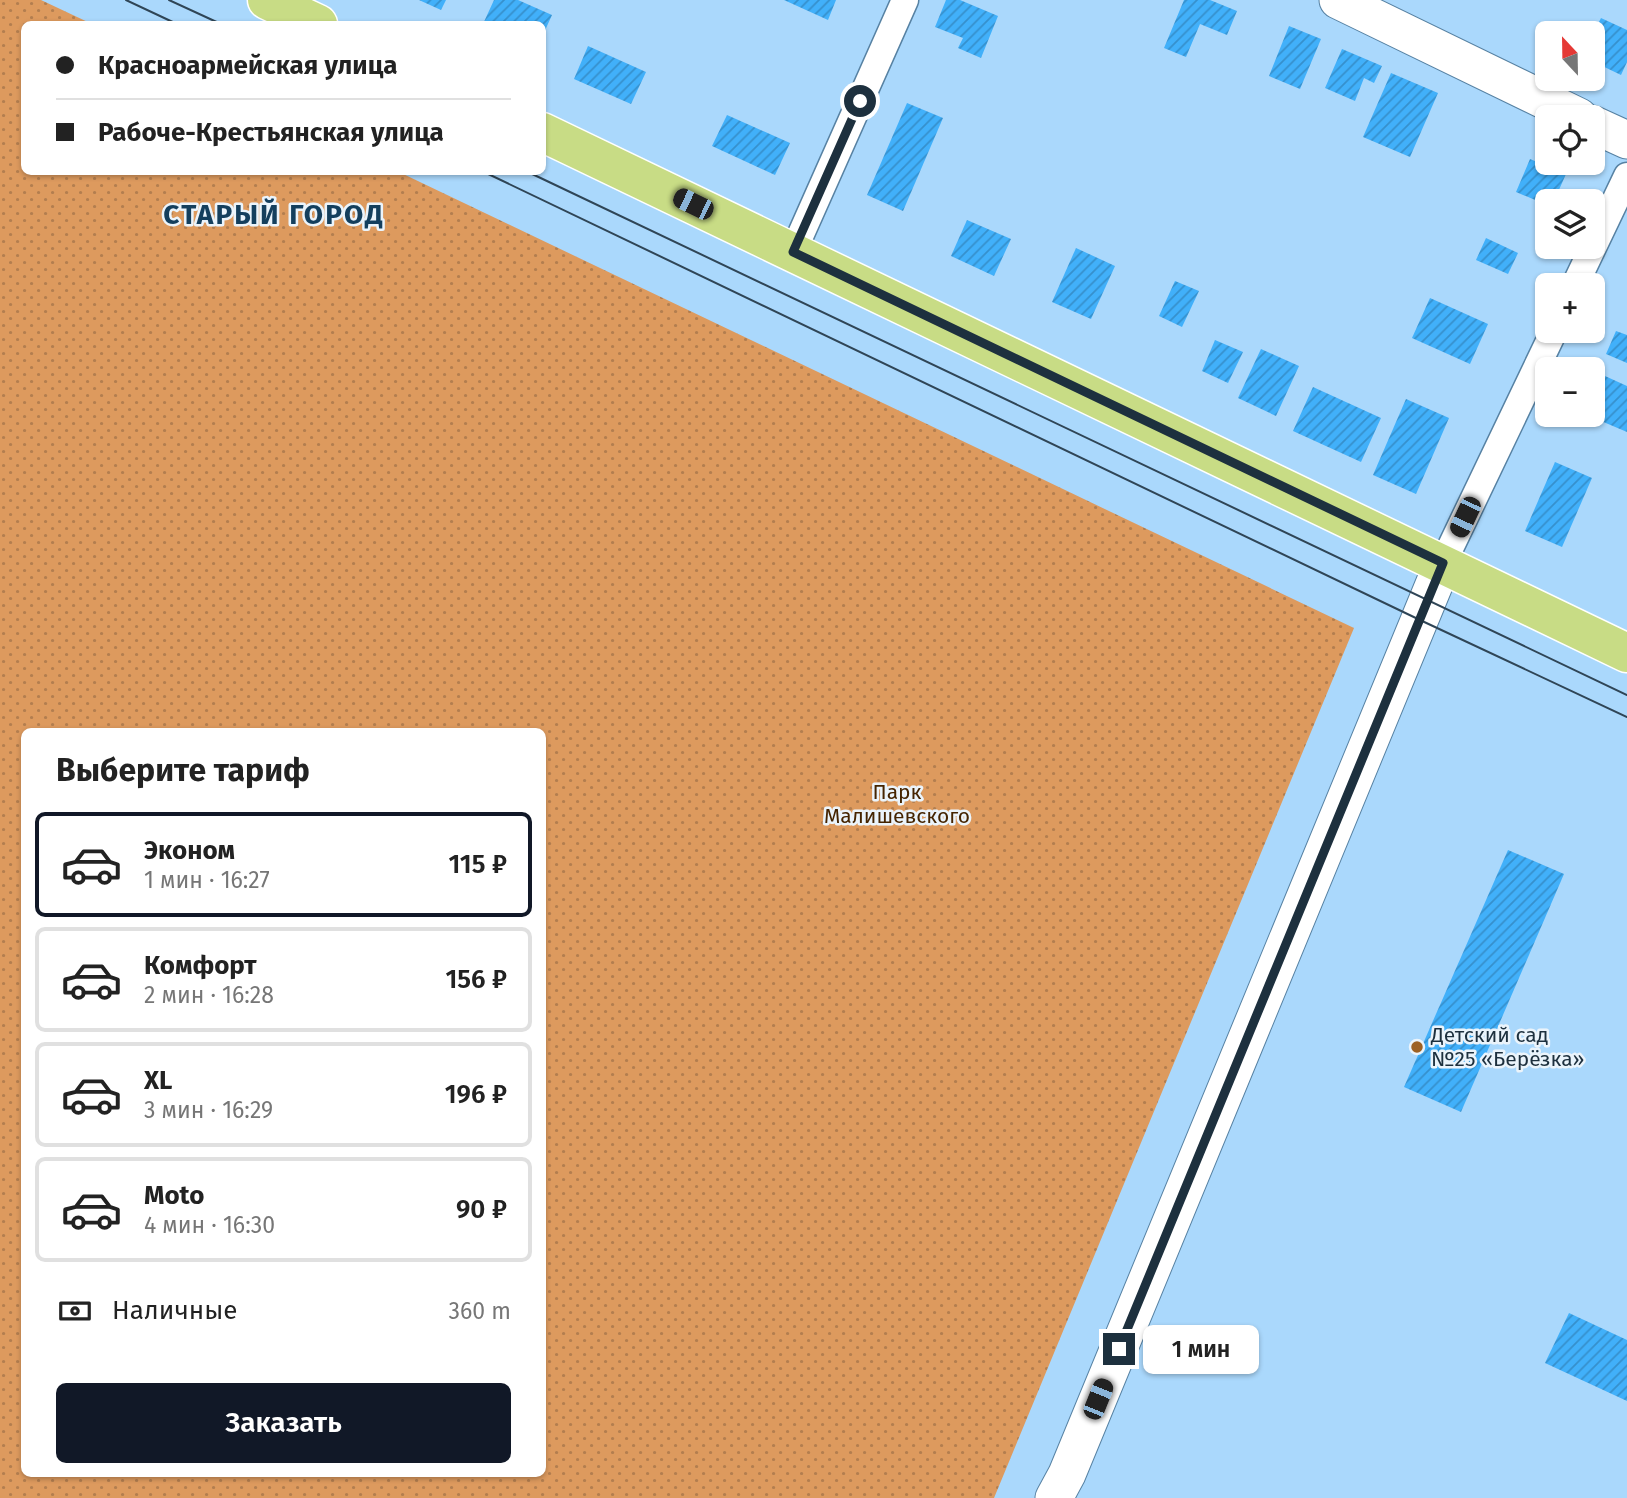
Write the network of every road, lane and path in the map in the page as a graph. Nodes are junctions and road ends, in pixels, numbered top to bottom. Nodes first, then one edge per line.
1 (267, 0) edge
2 (905, 0) edge
3 (1338, 0) edge
4 (312, 21) edge
5 (1554, 105) edge
6 (1605, 130) edge
7 (546, 134) edge
8 (1627, 140) edge
9 (1627, 176) edge
10 (793, 252) junction
11 (1581, 273) edge
12 (1548, 343) edge
13 (1443, 563) junction
14 (1627, 653) edge
15 (1054, 1498) edge

1 - 4 main road
2 - 10 street
3 - 5 main road
6 - 8 main road
7 - 10 main road
9 - 11 street
10 - 13 main road
12 - 13 street
13 - 14 main road
13 - 15 main road

